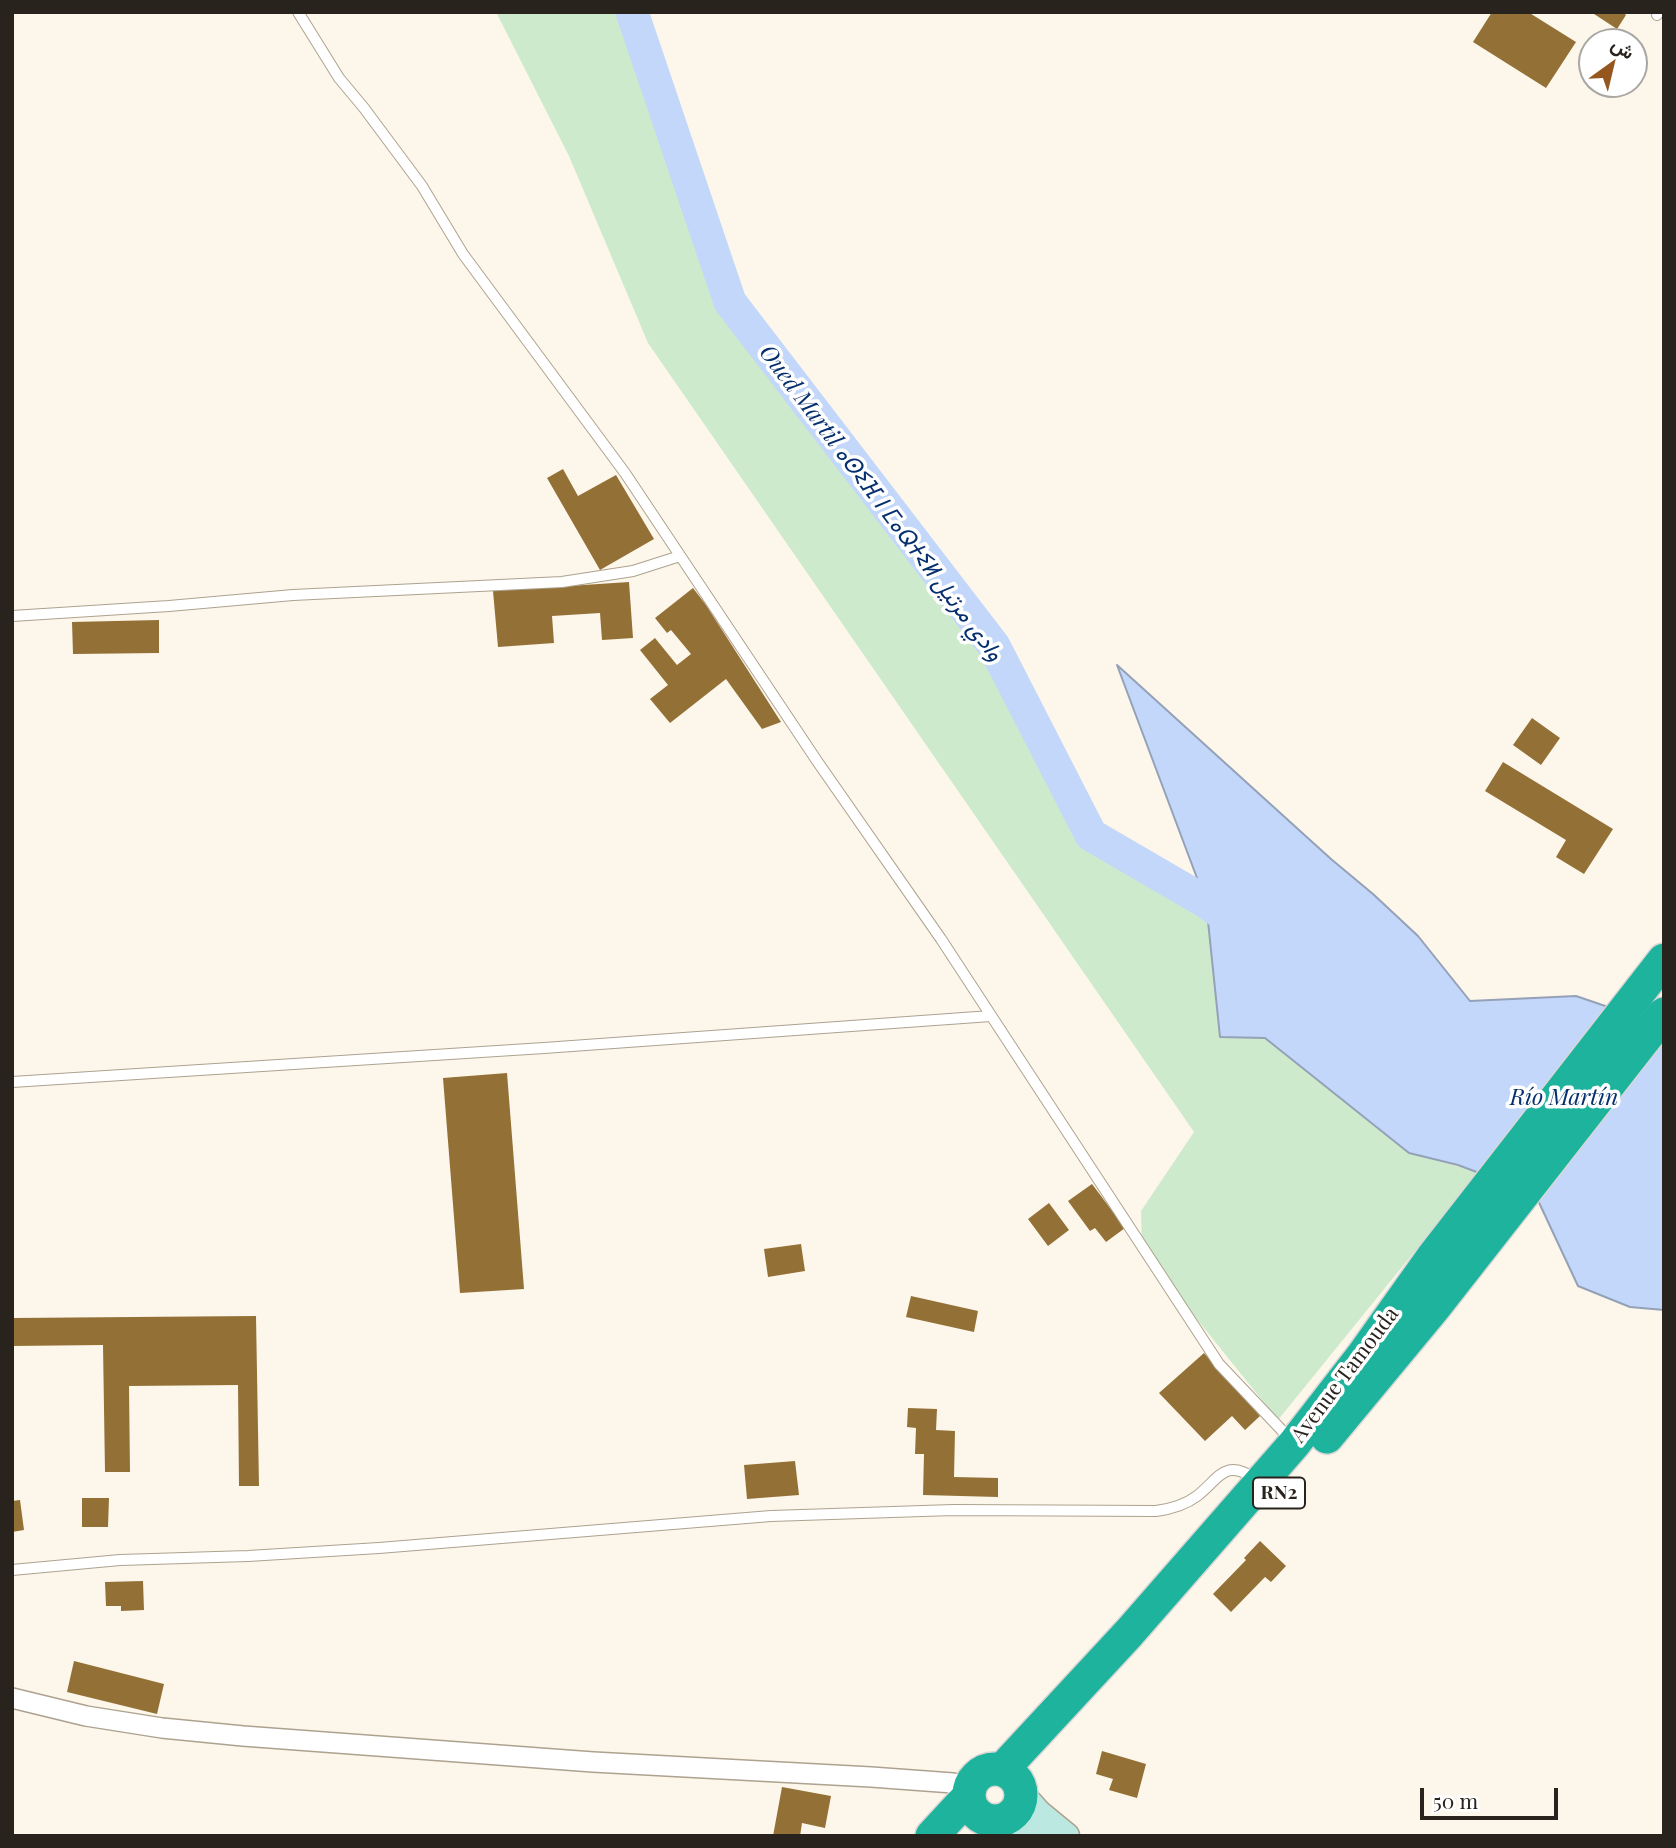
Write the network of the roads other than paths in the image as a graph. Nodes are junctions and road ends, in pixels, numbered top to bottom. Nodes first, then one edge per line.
1 (298, 12) edge
2 (680, 556) junction
3 (12, 616) edge
4 (1664, 960) edge
5 (1664, 1014) edge
6 (991, 1016) junction
7 (12, 1082) edge
8 (1445, 1266) junction
9 (1294, 1444) junction
10 (1260, 1481) junction
11 (12, 1570) edge
12 (12, 1699) edge
13 (991, 1800) edge
14 (932, 1836) edge
15 (1066, 1836) edge

1 - 2 lane
2 - 3 lane
2 - 6 lane
4 - 8 highway, Avenue Tamouda / RN2
5 - 8 highway, Avenue Tamouda / RN2
6 - 7 lane
6 - 9 lane
8 - 9 highway, Avenue Tamouda / RN2
8 - 13 highway, Avenue Tamouda / RN2
9 - 10 highway, Avenue Tamouda / RN2
10 - 11 lane
10 - 13 highway, Avenue Tamouda / RN2
12 - 13 street
13 - 14 highway, Avenue Tamouda / RN2
13 - 15 street

